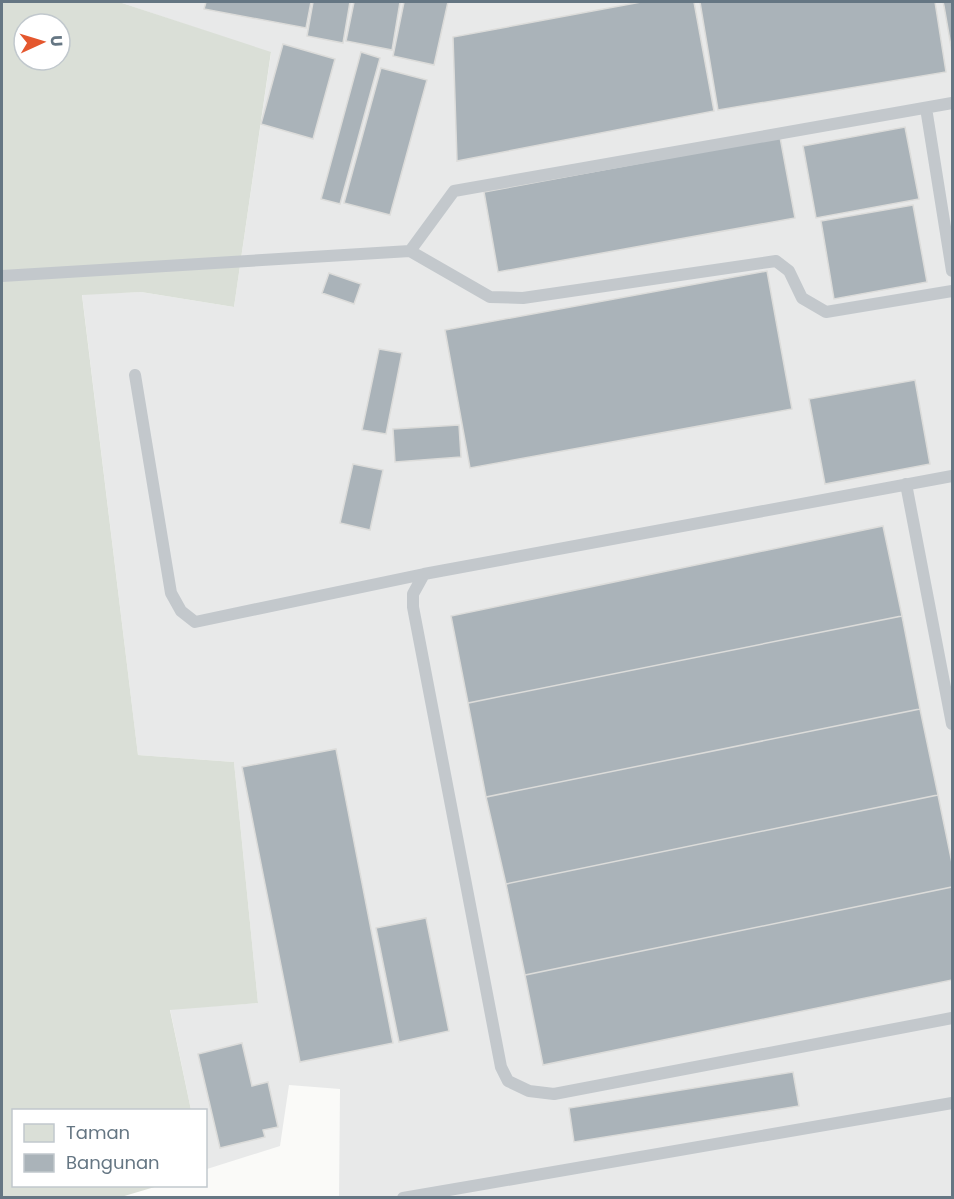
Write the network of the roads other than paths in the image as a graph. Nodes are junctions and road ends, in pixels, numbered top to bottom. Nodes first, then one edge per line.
1 (952, 104) edge
2 (926, 108) junction
3 (410, 251) junction
4 (952, 271) edge
5 (2, 276) edge
6 (952, 291) edge
7 (135, 375) dead end
8 (952, 476) edge
9 (906, 484) junction
10 (424, 574) junction
11 (952, 724) edge
12 (952, 1018) edge
13 (952, 1103) edge
14 (403, 1197) edge

1 - 2 lane
2 - 3 lane
2 - 4 lane
3 - 5 lane
3 - 6 lane
7 - 10 lane
8 - 9 lane
9 - 10 lane
9 - 11 lane
10 - 12 lane
13 - 14 lane

